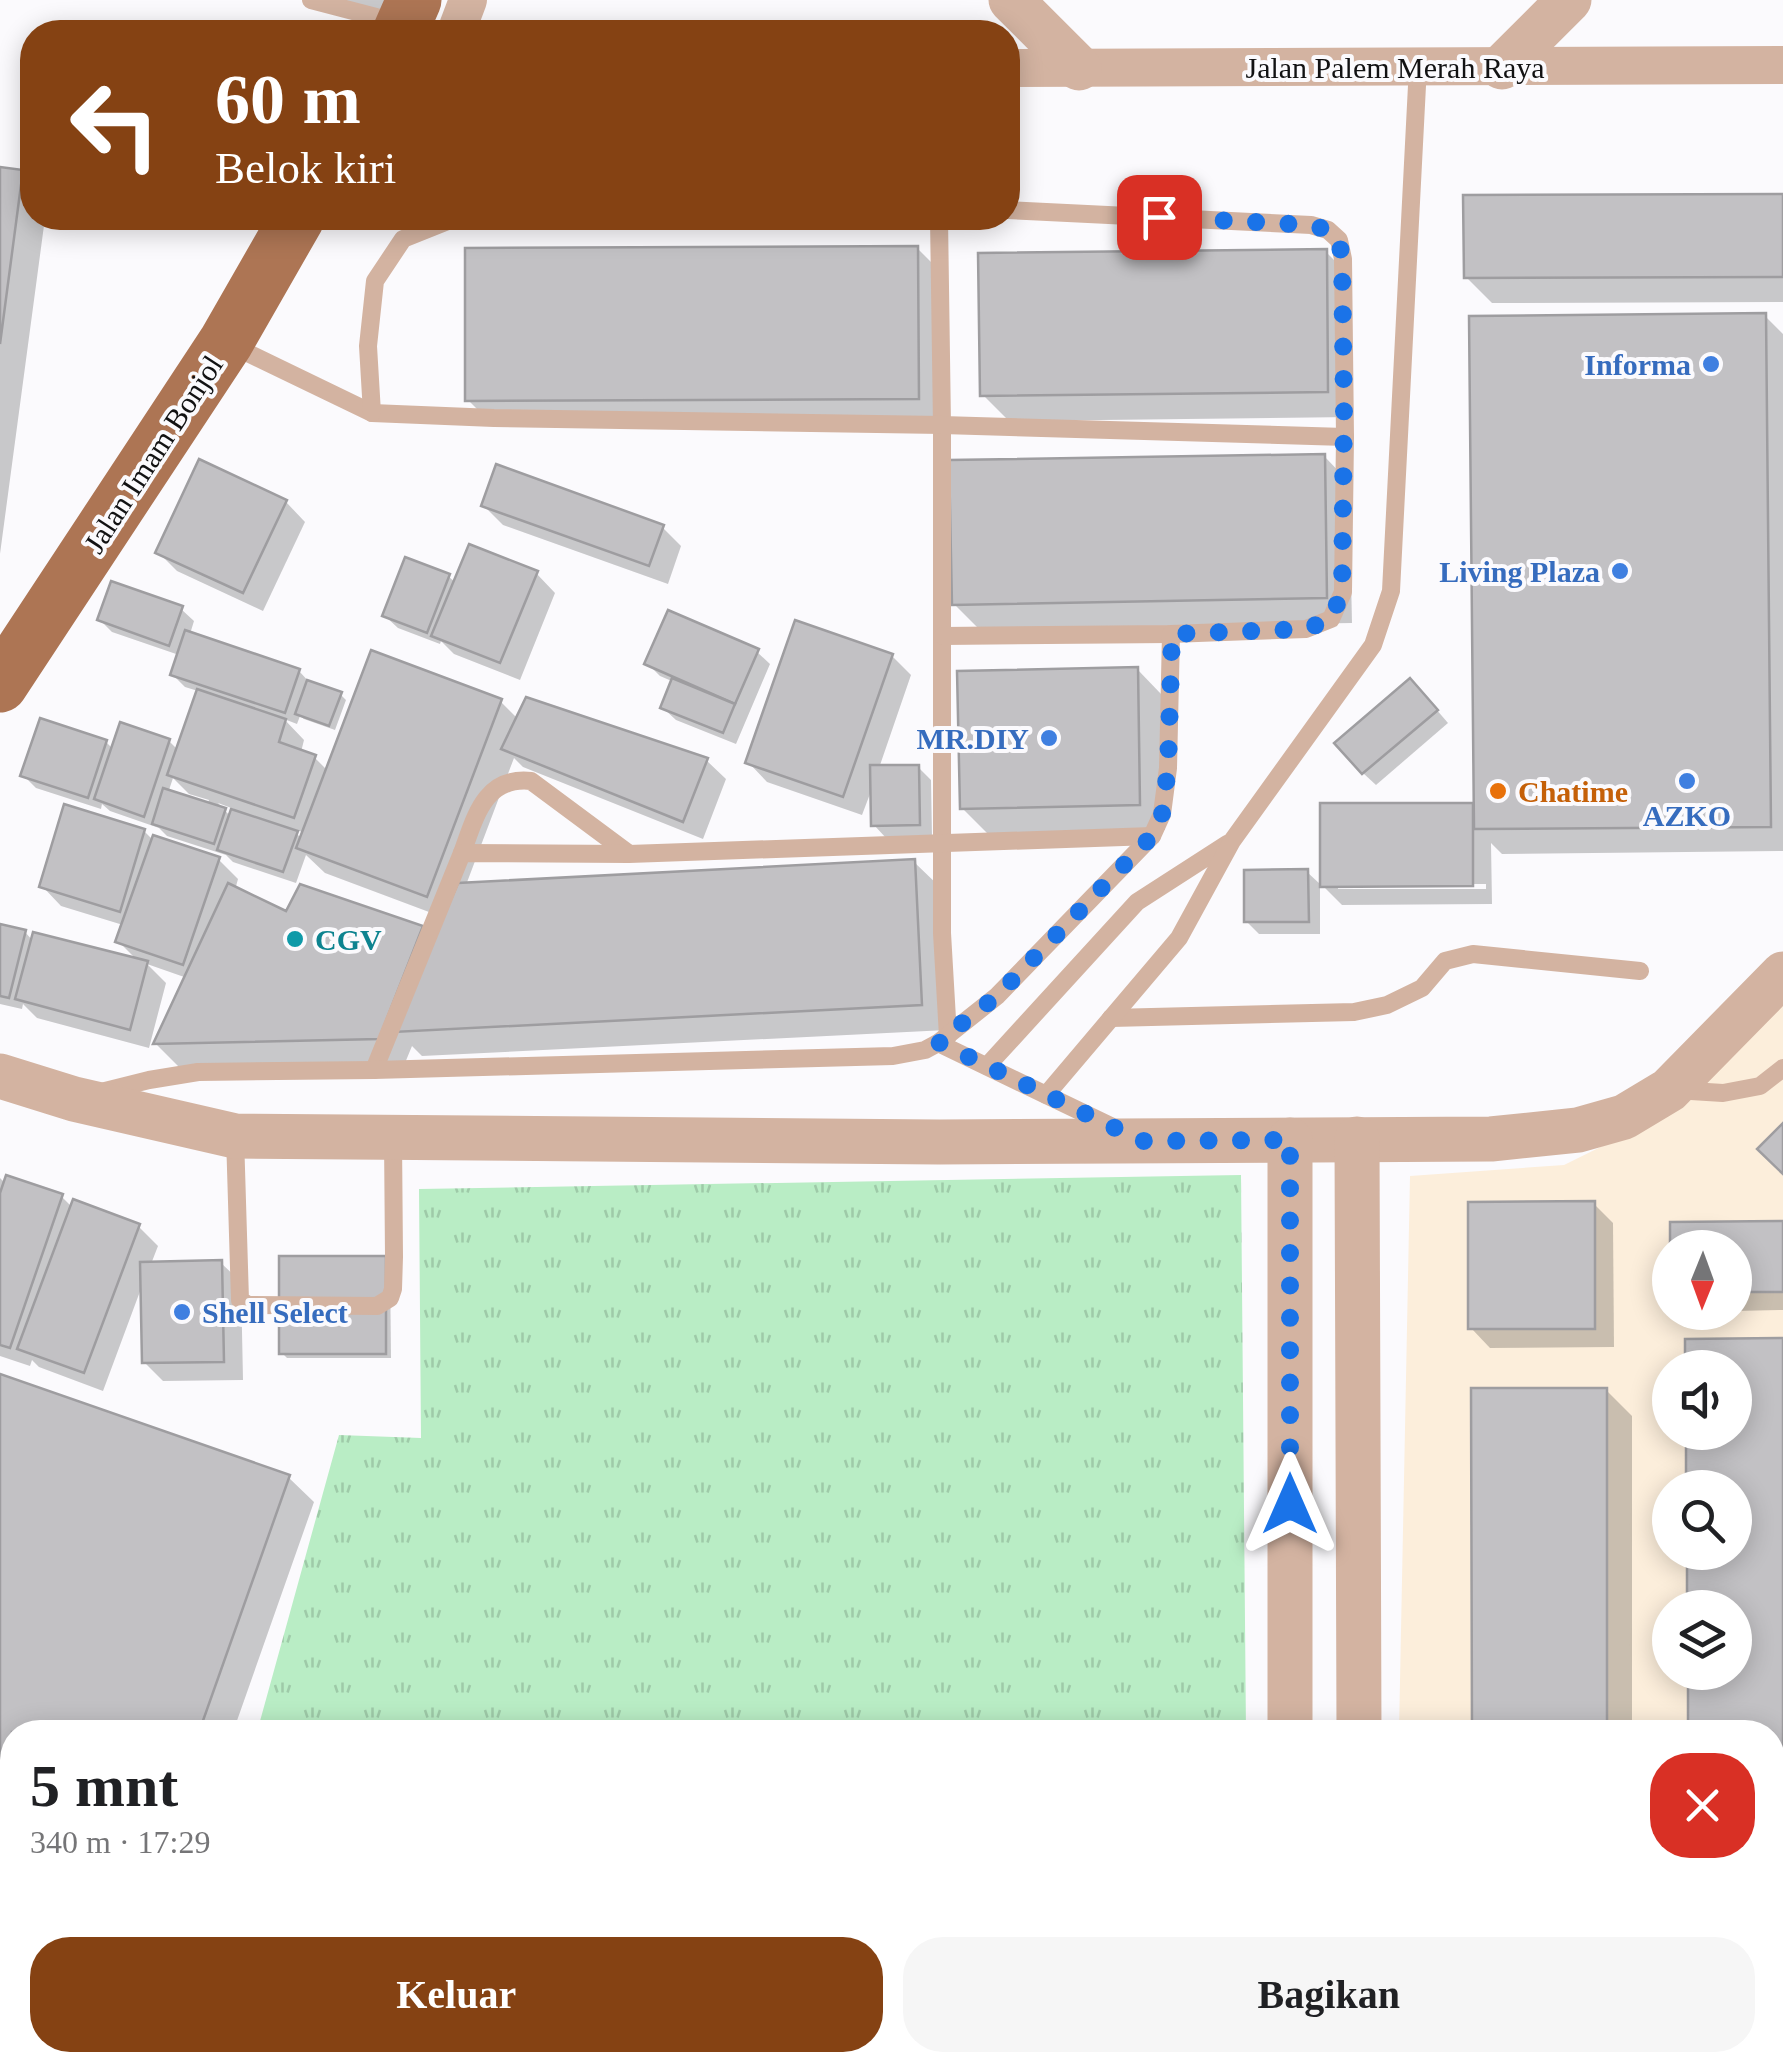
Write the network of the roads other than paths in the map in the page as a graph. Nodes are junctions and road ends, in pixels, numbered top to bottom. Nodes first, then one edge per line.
1 (311, 0) edge
2 (468, 0) edge
3 (1011, 0) edge
4 (1569, 0) edge
5 (409, 20) edge
6 (423, 20) edge
7 (1783, 65) edge
8 (1418, 66) junction
9 (1502, 67) junction
10 (1020, 68) edge
11 (1079, 68) junction
12 (1020, 211) edge
13 (290, 230) edge
14 (426, 230) edge
15 (940, 230) edge
16 (226, 342) junction
17 (372, 413) junction
18 (942, 425) junction
19 (1344, 438) junction
20 (1172, 634) junction
21 (942, 636) junction
22 (0, 684) edge
23 (1152, 836) junction
24 (1232, 841) junction
25 (943, 843) junction
26 (462, 853) junction
27 (628, 854) junction
28 (1640, 971) dead end
29 (1783, 974) edge
30 (1111, 1018) junction
31 (943, 1040) junction
32 (987, 1066) junction
33 (1783, 1068) edge
34 (374, 1070) junction
35 (0, 1076) edge
36 (1670, 1090) junction
37 (1046, 1095) junction
38 (74, 1099) junction
39 (234, 1136) junction
40 (393, 1138) junction
41 (1290, 1140) junction
42 (1357, 1140) junction
43 (1142, 1141) junction
44 (1290, 1720) edge
45 (1359, 1720) edge

1 - 5 lane
2 - 6 street
3 - 11 street
4 - 9 street
7 - 9 street, Jalan Palem Merah Raya
8 - 9 street, Jalan Palem Merah Raya
8 - 11 street, Jalan Palem Merah Raya
8 - 24 lane
10 - 11 street, Jalan Palem Merah Raya
12 - 19 lane
13 - 16 main road, Jalan Imam Bonjol
14 - 17 lane
15 - 18 lane
16 - 17 lane
16 - 22 main road, Jalan Imam Bonjol
17 - 18 lane
18 - 19 lane
18 - 21 lane
19 - 20 lane
20 - 21 lane
20 - 23 lane
21 - 25 lane
23 - 25 lane
23 - 31 lane
24 - 30 lane
24 - 32 lane
25 - 27 lane
25 - 31 lane
26 - 27 lane
26 - 27 lane
26 - 34 lane
28 - 30 lane
29 - 36 street
30 - 37 lane
31 - 32 lane
31 - 34 lane
32 - 37 lane
33 - 36 lane
34 - 38 lane
35 - 38 street
36 - 42 street
37 - 43 lane
38 - 39 street
39 - 40 street
39 - 40 lane
40 - 43 street
41 - 42 street
41 - 43 street
41 - 44 street
42 - 45 street

